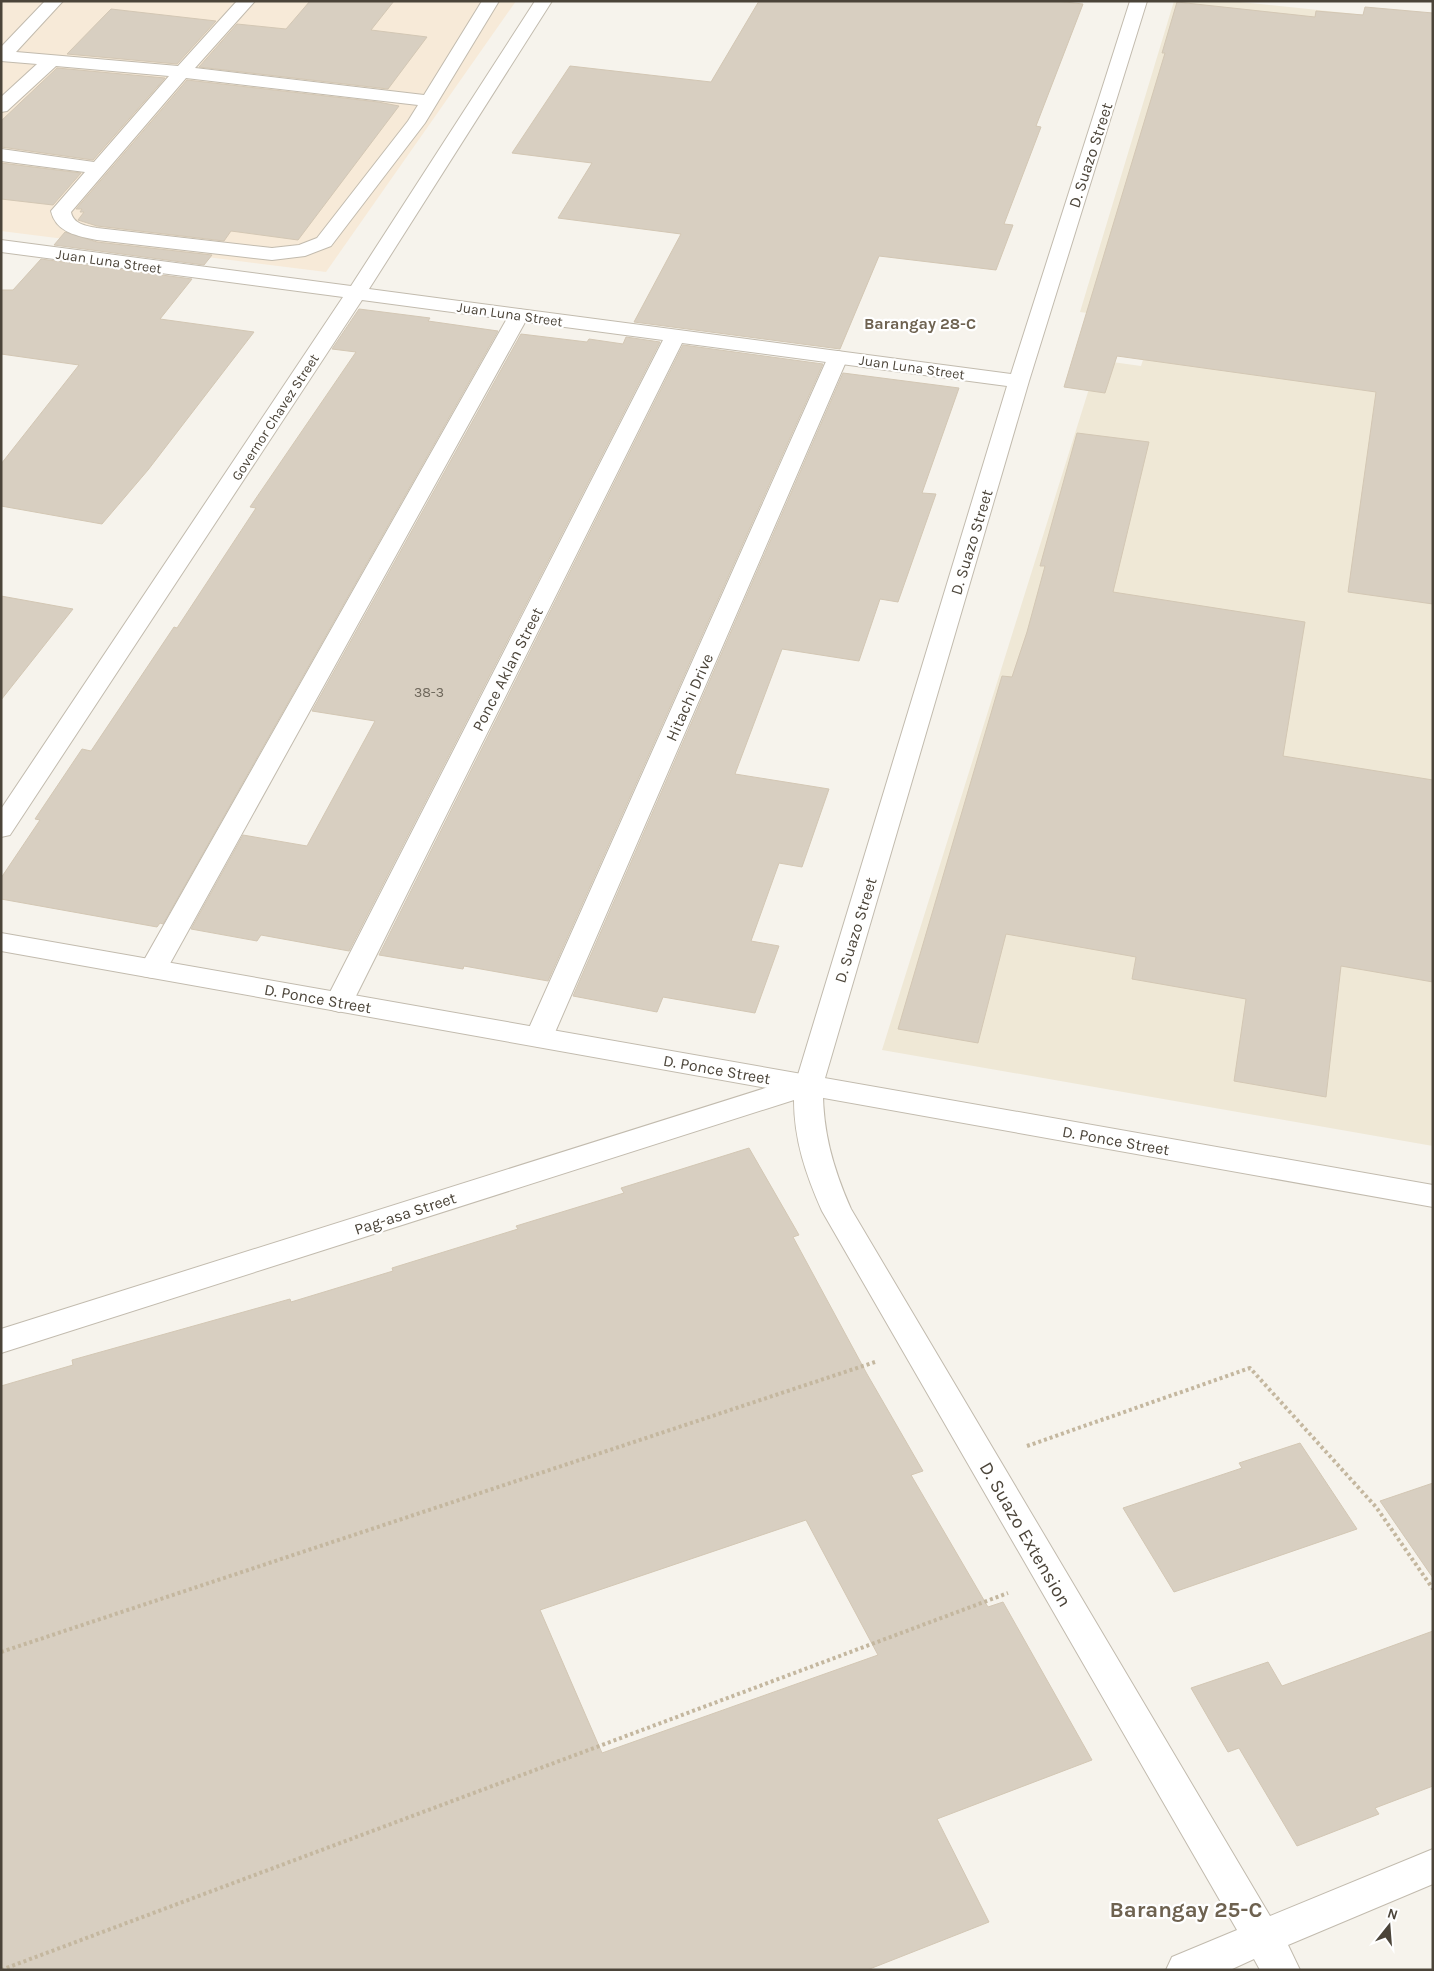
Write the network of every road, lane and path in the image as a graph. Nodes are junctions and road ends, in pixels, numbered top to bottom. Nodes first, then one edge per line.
1 (55, 1) edge
2 (247, 1) edge
3 (491, 1) edge
4 (544, 1) edge
5 (1139, 1) edge
6 (1, 56) edge
7 (52, 60) junction
8 (182, 72) junction
9 (429, 101) junction
10 (1, 107) edge
11 (1, 155) edge
12 (100, 168) junction
13 (1, 246) edge
14 (356, 293) junction
15 (519, 315) junction
16 (676, 336) junction
17 (838, 357) junction
18 (1019, 381) junction
19 (1, 830) edge
20 (1, 942) edge
21 (153, 969) junction
22 (339, 1002) junction
23 (539, 1037) junction
24 (809, 1085) junction
25 (1433, 1196) edge
26 (1, 1341) edge
27 (916, 1349) junction
28 (983, 1461) junction
29 (1050, 1577) junction
30 (1433, 1589) edge
31 (1, 1652) edge
32 (1433, 1866) edge
33 (1262, 1937) junction
34 (1, 1970) edge
35 (1186, 1970) edge
36 (1281, 1970) edge

1 - 6 street
2 - 8 street
3 - 9 street
4 - 14 street, Governor Chavez Street
5 - 18 street, D. Suazo Street
6 - 7 street
7 - 8 street
7 - 10 street
8 - 9 street
8 - 12 street
9 - 12 street
11 - 12 street
13 - 14 street, Juan Luna Street
14 - 15 street, Juan Luna Street
14 - 19 street, Governor Chavez Street
15 - 16 street, Juan Luna Street
15 - 21 street
16 - 17 street, Juan Luna Street
16 - 22 street, Ponce Aklan Street
17 - 18 street, Juan Luna Street
17 - 23 street, Hitachi Drive
18 - 24 street, D. Suazo Street
20 - 21 street, D. Ponce Street
21 - 22 street, D. Ponce Street
22 - 23 street, D. Ponce Street
23 - 24 street, D. Ponce Street
24 - 25 street, D. Ponce Street
24 - 26 street, Pag-asa Street
24 - 27 street, D. Suazo Extension
27 - 28 street, D. Suazo Extension
27 - 31 path
28 - 29 street, D. Suazo Extension
28 - 30 path
29 - 33 street, D. Suazo Extension
29 - 34 path
32 - 33 street
33 - 35 street
33 - 36 street, D. Suazo Extension

